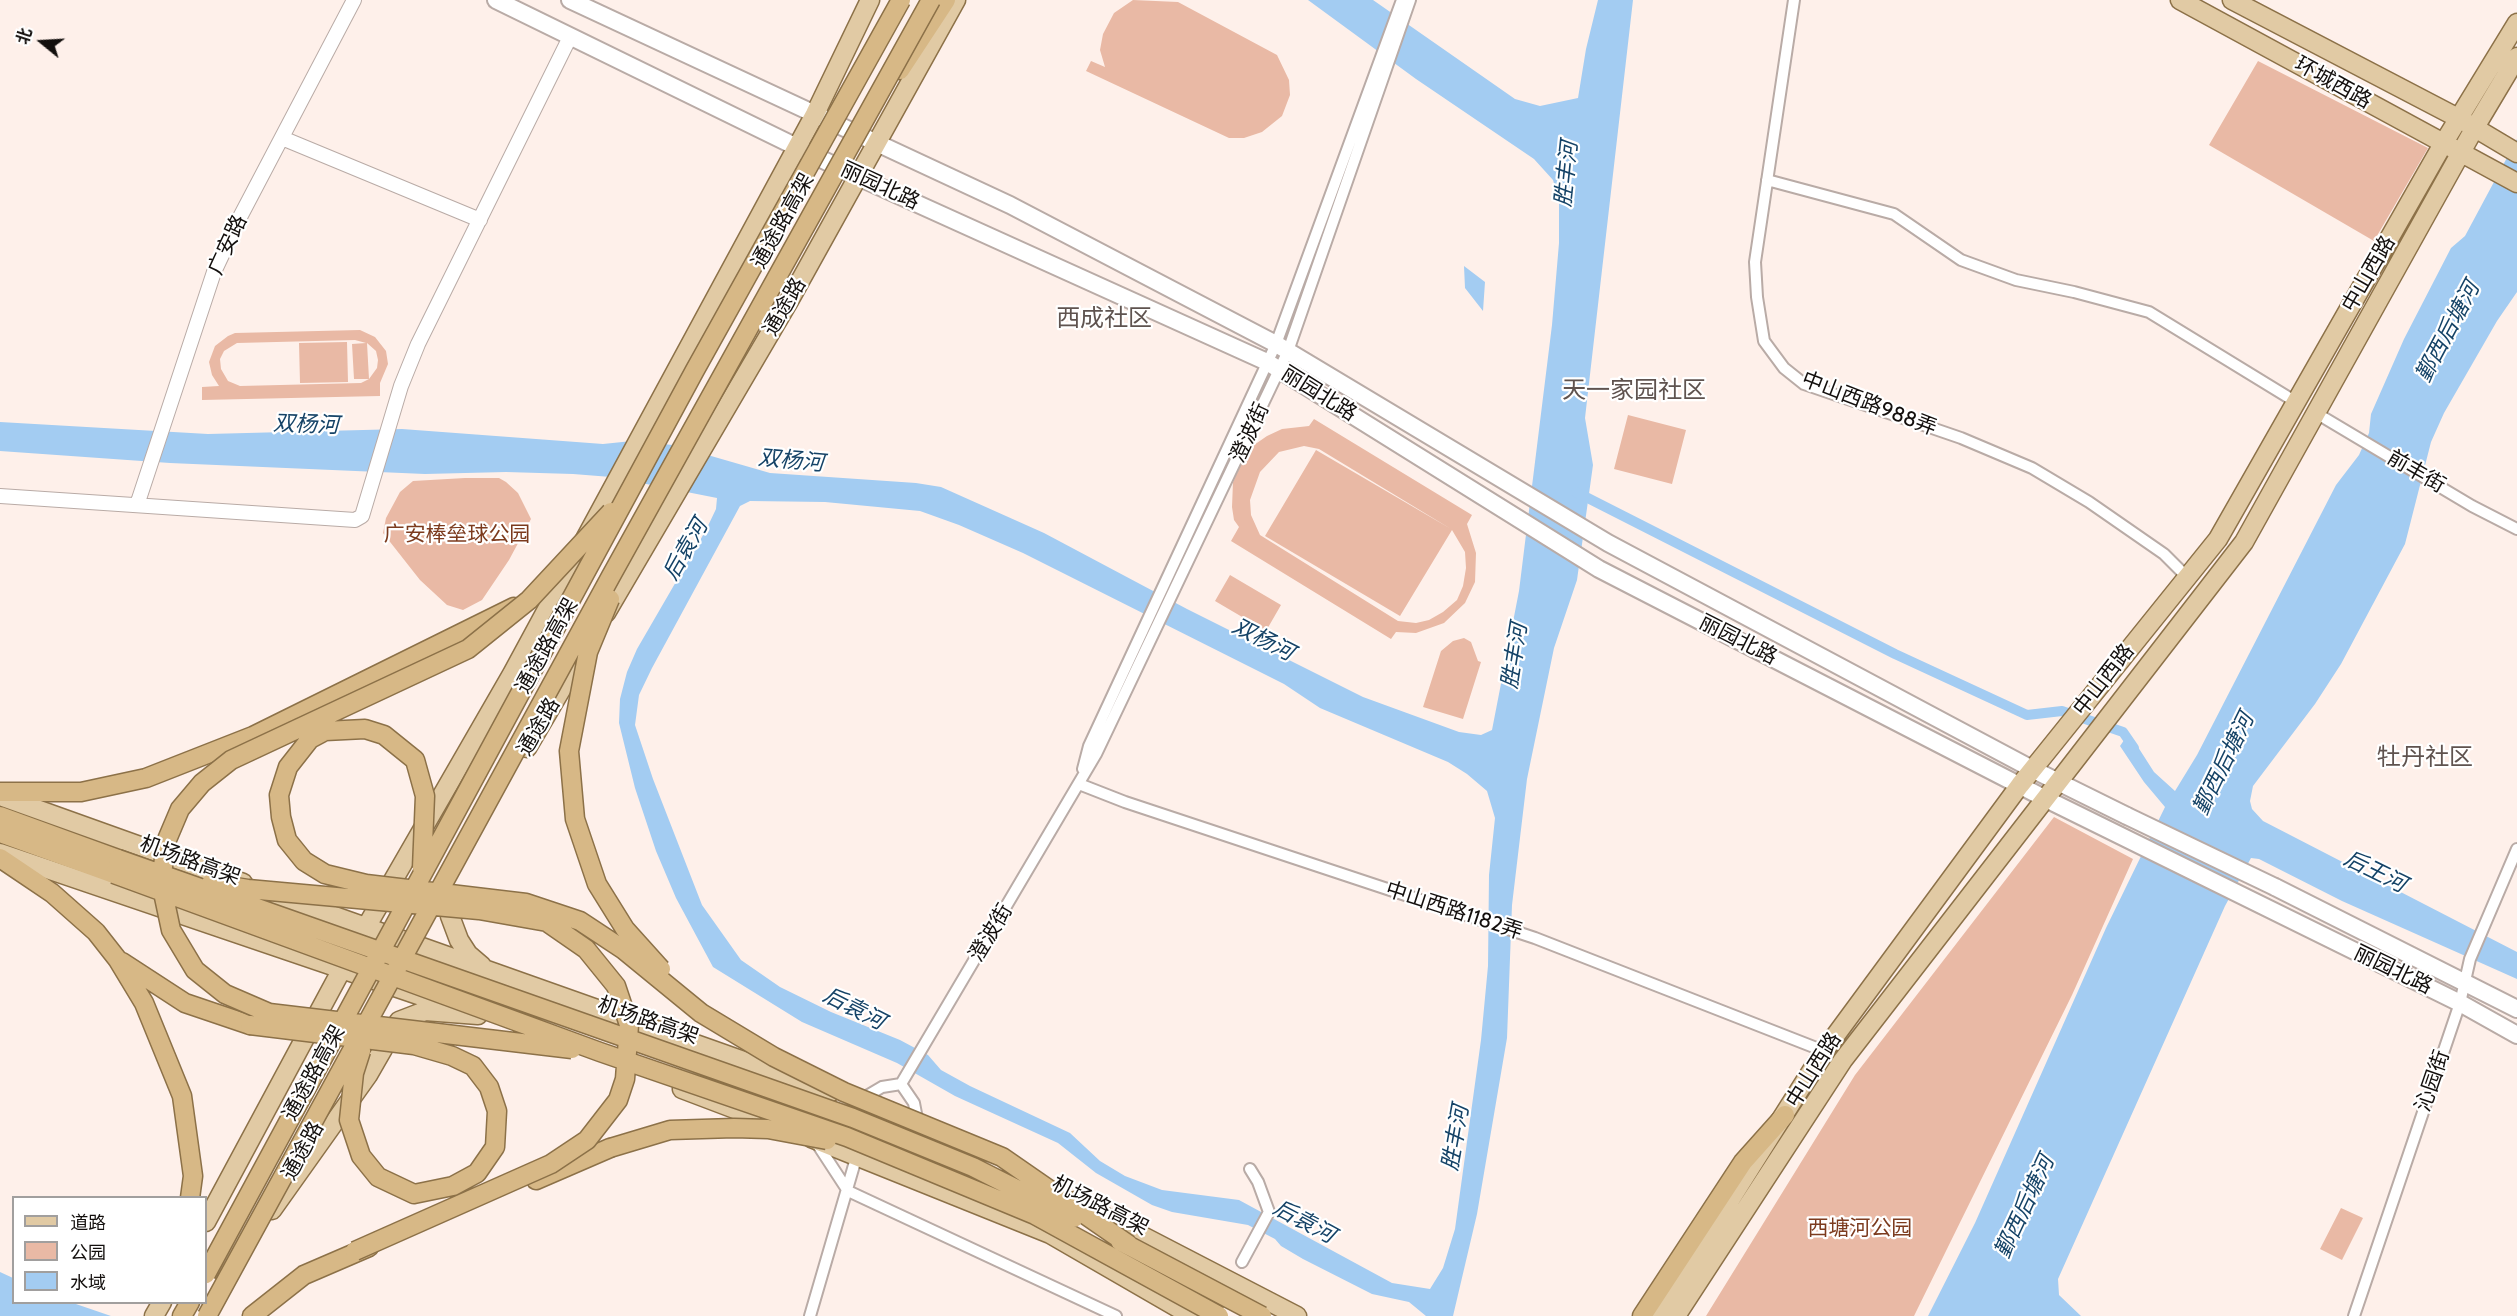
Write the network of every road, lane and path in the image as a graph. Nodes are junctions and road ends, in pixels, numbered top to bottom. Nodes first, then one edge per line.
1 (354, 0) edge
2 (496, 0) edge
3 (570, 0) edge
4 (870, 0) edge
5 (901, 0) edge
6 (931, 0) edge
7 (946, 0) edge
8 (956, 0) edge
9 (1794, 0) edge
10 (2180, 0) edge
11 (2232, 0) edge
12 (1405, 3) edge
13 (2517, 23) edge
14 (570, 37) junction
15 (2517, 57) edge
16 (815, 114) junction
17 (867, 115) junction
18 (2467, 124) junction
19 (282, 138) junction
20 (877, 143) junction
21 (2443, 144) junction
22 (796, 147) junction
23 (2461, 153) junction
24 (2517, 153) edge
25 (858, 177) junction
26 (1767, 180) junction
27 (2517, 183) edge
28 (480, 220) junction
29 (1282, 348) junction
30 (1273, 365) junction
31 (2296, 402) junction
32 (2316, 413) junction
33 (623, 487) junction
34 (0, 496) edge
35 (137, 505) junction
36 (2517, 529) edge
37 (617, 564) junction
38 (2186, 576) junction
39 (529, 600) junction
40 (2032, 769) junction
41 (2059, 783) junction
42 (1079, 784) junction
43 (2020, 785) junction
44 (0, 792) edge
45 (0, 796) edge
46 (2046, 799) junction
47 (0, 816) edge
48 (0, 833) edge
49 (2517, 849) edge
50 (0, 853) edge
51 (0, 858) edge
52 (421, 875) junction
53 (183, 882) junction
54 (449, 890) junction
55 (366, 928) junction
56 (416, 947) junction
57 (118, 960) junction
58 (342, 969) junction
59 (488, 971) junction
60 (2465, 982) junction
61 (394, 987) junction
62 (379, 1002) junction
63 (2460, 1003) junction
64 (2517, 1009) edge
65 (700, 1012) junction
66 (478, 1015) junction
67 (2517, 1035) edge
68 (1824, 1051) junction
69 (600, 1052) junction
70 (902, 1083) junction
71 (857, 1101) junction
72 (1785, 1115) junction
73 (919, 1127) junction
74 (814, 1139) junction
75 (857, 1155) junction
76 (1250, 1169) dead end
77 (930, 1171) junction
78 (848, 1191) junction
79 (190, 1196) edge
80 (207, 1220) edge
81 (265, 1221) junction
82 (1129, 1245) junction
83 (355, 1251) junction
84 (1242, 1262) dead end
85 (207, 1272) edge
86 (209, 1316) edge
87 (252, 1316) edge
88 (810, 1316) edge
89 (1116, 1316) edge
90 (1192, 1316) edge
91 (1219, 1316) edge
92 (1262, 1316) edge
93 (1297, 1316) edge
94 (1642, 1316) edge
95 (1657, 1316) edge
96 (1676, 1316) edge
97 (2354, 1316) edge

1 - 19 street, 广安路
2 - 14 main road, 丽园北路
3 - 16 main road, 丽园北路
4 - 16 main road
5 - 33 highway, 通途路高架, bridge
6 - 17 highway, 通途路高架, bridge
7 - 17 highway, bridge
8 - 20 main road, 通途路
9 - 26 street, 中山西路988弄
10 - 21 main road, 环城西路
11 - 18 main road, 环城西路
12 - 29 street, 澄波街
13 - 18 main road, 中山西路
14 - 22 main road, 丽园北路
14 - 28 street
15 - 18 main road, 中山西路
16 - 20 main road, 丽园北路
16 - 22 main road
17 - 37 highway, 通途路高架, bridge
18 - 21 main road, 中山西路
18 - 23 main road, 中山西路
18 - 24 main road, 环城西路
19 - 28 street
19 - 35 street, 广安路
20 - 25 main road, 通途路
20 - 29 main road, 丽园北路
21 - 23 main road, 环城西路
21 - 31 main road, 中山西路
22 - 25 main road, 丽园北路
22 - 33 main road
23 - 27 main road, 环城西路
23 - 32 main road, 中山西路
25 - 30 main road, 丽园北路
25 - 54 main road, 通途路
26 - 31 street
26 - 38 street, 中山西路988弄
28 - 35 street
29 - 30 street, 澄波街
29 - 40 main road, 丽园北路
30 - 42 street, 澄波街
30 - 43 main road, 丽园北路
31 - 38 main road, 中山西路
32 - 36 street, 前丰街
32 - 41 main road, 中山西路
33 - 39 highway, bridge
33 - 52 highway, 通途路高架, bridge
33 - 55 main road
34 - 35 street
37 - 62 highway, 通途路高架, bridge
37 - 65 highway, bridge
38 - 40 main road, 中山西路
39 - 44 highway, bridge
39 - 69 highway, bridge
40 - 41 main road, 丽园北路
40 - 43 main road, 中山西路
41 - 46 main road, 中山西路
41 - 60 main road, 丽园北路, bridge
42 - 68 street, 中山西路1182弄
42 - 70 street, 澄波街
43 - 46 main road, 丽园北路
43 - 68 main road, 中山西路
45 - 55 main road
46 - 63 main road, 丽园北路
46 - 96 main road, 中山西路
47 - 53 highway, 机场路高架, bridge
48 - 69 highway, 机场路高架, bridge
49 - 60 street, 沁园街
50 - 58 main road
51 - 57 highway
52 - 65 highway, bridge
52 - 85 highway, 通途路高架, bridge
53 - 82 highway, 机场路高架, bridge
53 - 83 highway, bridge
54 - 56 main road, 通途路
54 - 59 main road
55 - 56 main road
55 - 58 main road
56 - 59 main road
56 - 61 main road, 通途路
57 - 62 highway, bridge
57 - 79 highway
58 - 61 main road
58 - 80 main road
59 - 71 main road
60 - 63 street, 沁园街
60 - 64 main road, 丽园北路
61 - 66 main road
61 - 81 main road, 通途路
62 - 86 highway, 通途路高架, bridge
63 - 67 main road, 丽园北路
63 - 97 street, 沁园街
65 - 82 highway, bridge
66 - 74 main road
66 - 81 main road
68 - 72 main road, 中山西路
69 - 77 highway, 机场路高架, bridge
70 - 71 street
70 - 73 street
71 - 73 main road
72 - 94 highway
72 - 95 main road, 中山西路
73 - 93 main road
74 - 75 main road
74 - 78 street
75 - 78 street
75 - 90 main road
76 - 84 street
77 - 83 highway, bridge
77 - 91 highway, 机场路高架, bridge
78 - 88 street
78 - 89 street
81 - 86 main road, 通途路
82 - 92 highway, 机场路高架, bridge
83 - 87 highway

